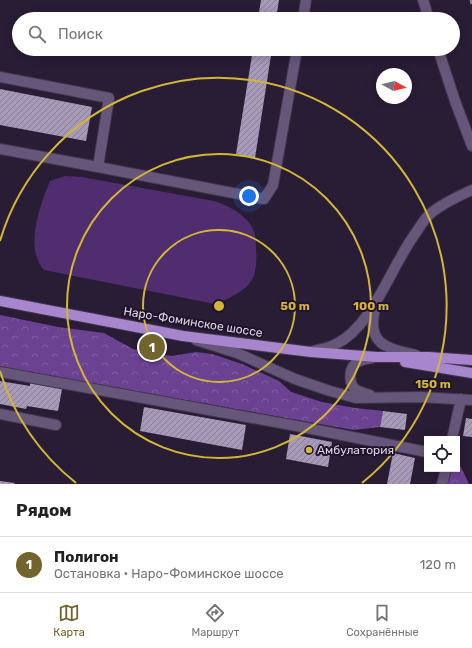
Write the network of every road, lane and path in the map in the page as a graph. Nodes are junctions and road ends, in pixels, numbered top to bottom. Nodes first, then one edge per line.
1 (306, 0) edge
2 (423, 0) edge
3 (304, 12) edge
4 (427, 12) edge
5 (296, 56) edge
6 (440, 56) edge
7 (0, 77) edge
8 (472, 146) edge
9 (0, 149) edge
10 (98, 167) junction
11 (472, 190) edge
12 (378, 299) junction
13 (0, 301) edge
14 (183, 336) junction
15 (311, 352) junction
16 (380, 357) junction
17 (428, 357) junction
18 (472, 360) edge
19 (0, 372) edge
20 (472, 373) edge
21 (380, 397) junction
22 (461, 399) junction
23 (472, 400) edge
24 (0, 414) edge
25 (56, 425) dead end
26 (453, 436) edge
27 (424, 451) edge
28 (445, 472) edge
29 (442, 484) edge

1 - 3 street
2 - 4 street
5 - 10 street
6 - 8 street
7 - 10 street
9 - 10 street
11 - 12 street
12 - 15 street
12 - 17 street
13 - 14 main road, Наро-Фоминское шоссе
14 - 15 main road, Наро-Фоминское шоссе
14 - 21 street
15 - 16 main road, Наро-Фоминское шоссе
16 - 17 main road, Наро-Фоминское шоссе
16 - 20 main road, Наро-Фоминское шоссе
16 - 21 street
17 - 18 main road, Наро-Фоминское шоссе
19 - 27 street
21 - 22 street
22 - 23 street
22 - 26 street
24 - 25 street
28 - 29 street

